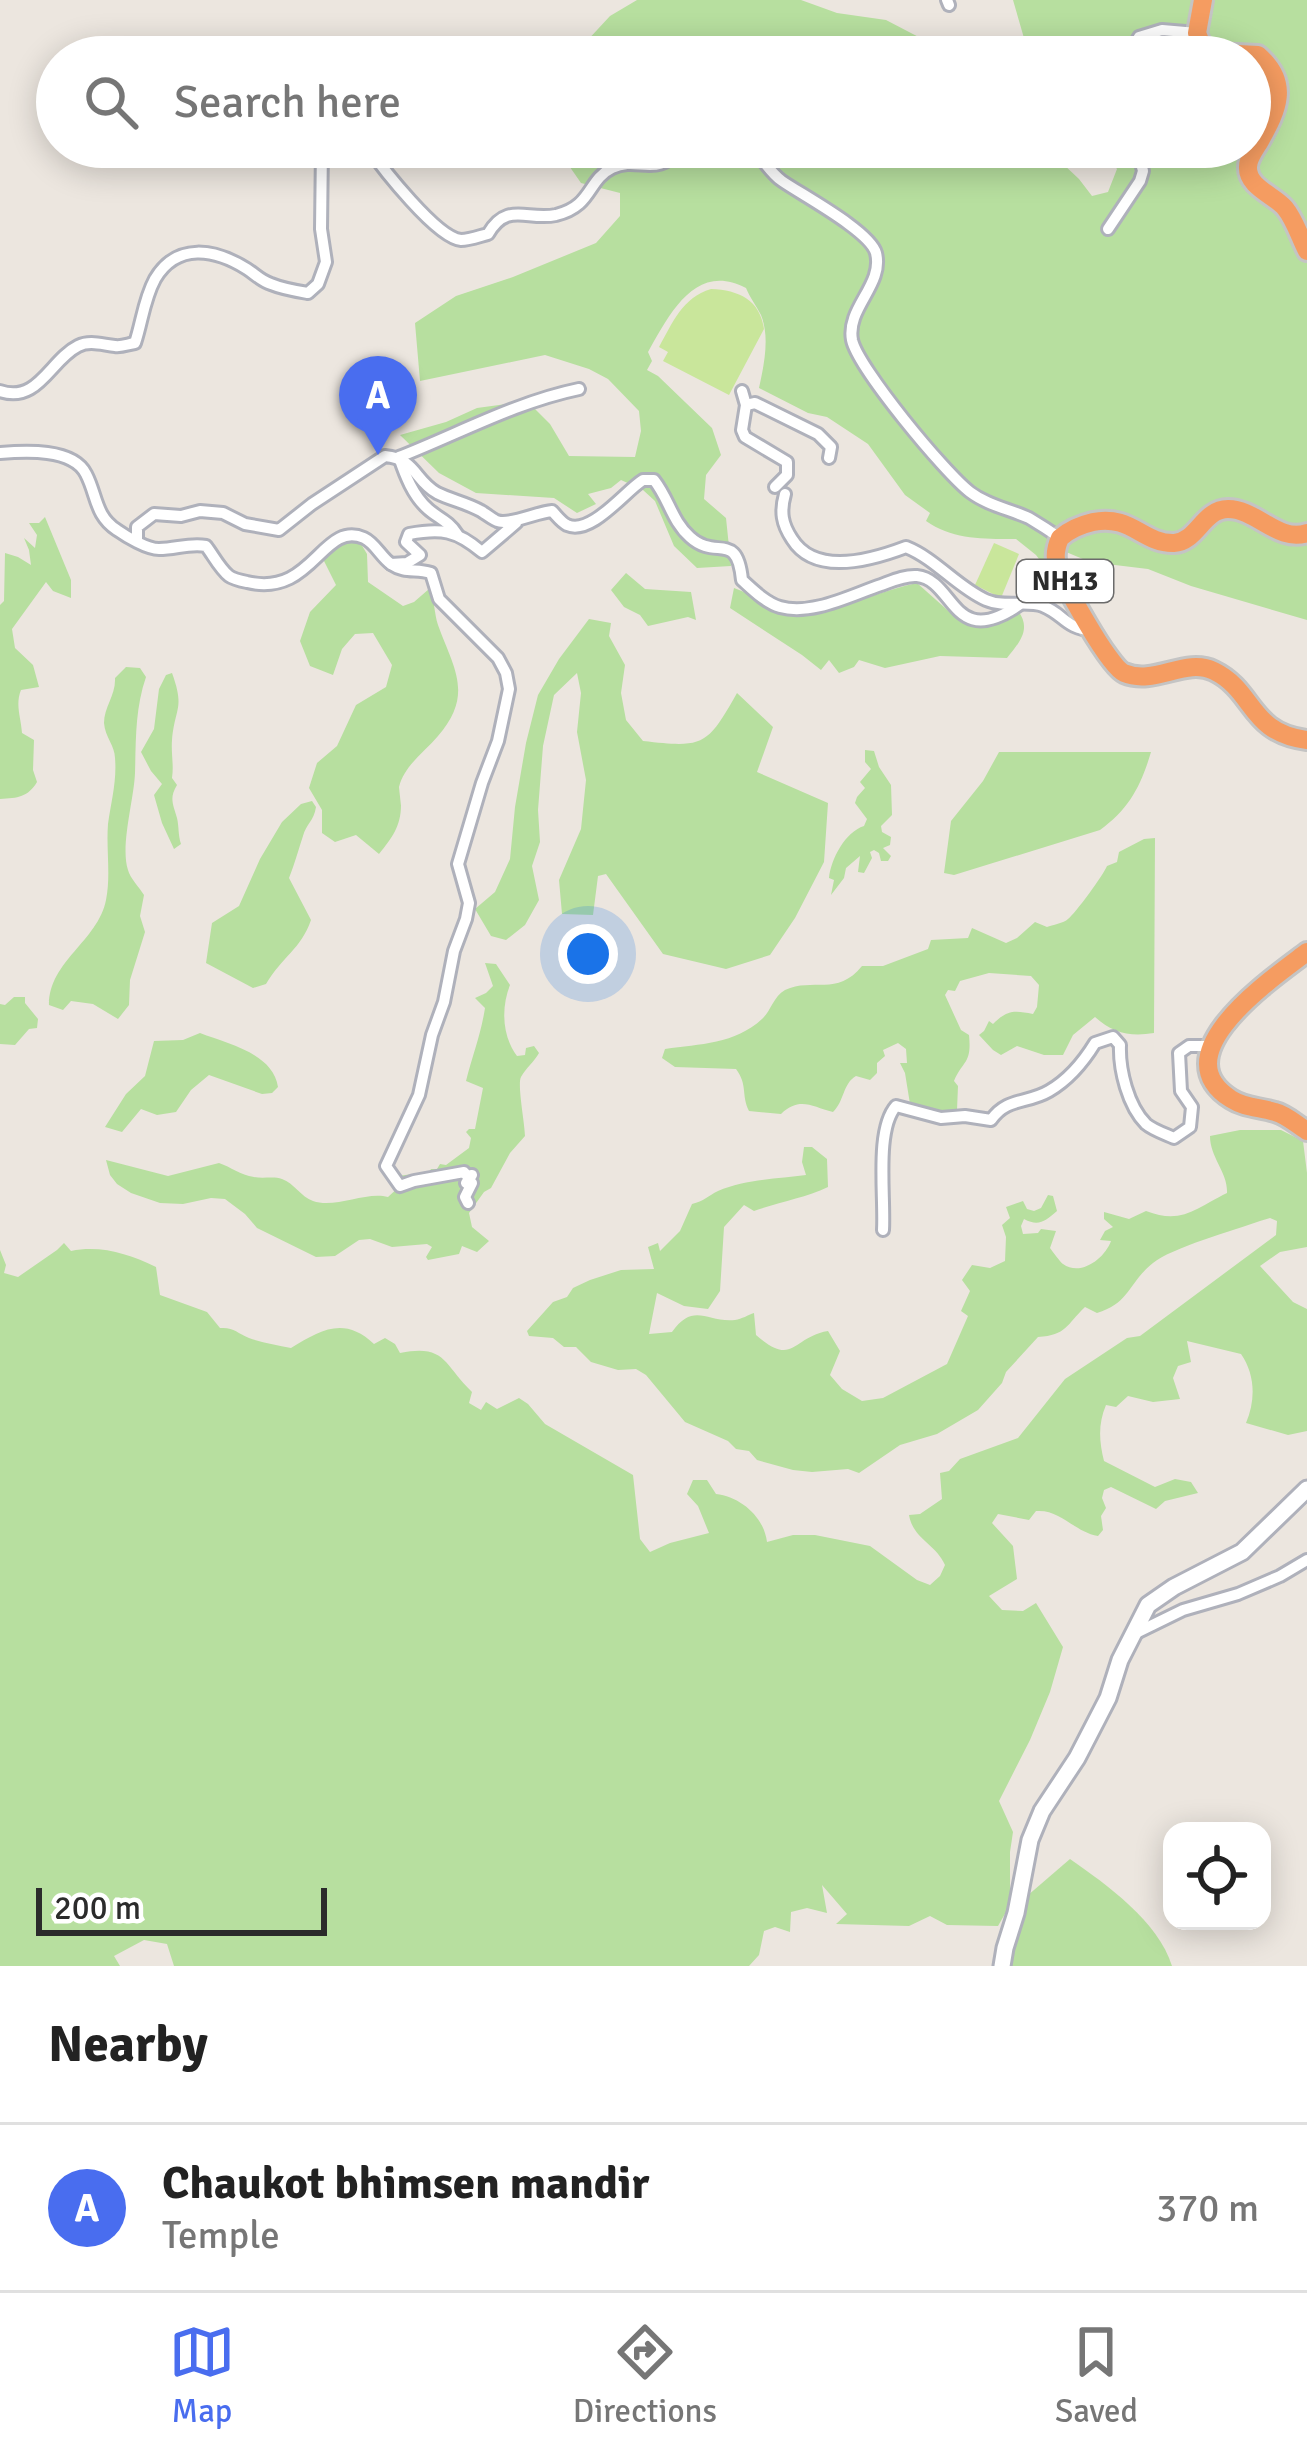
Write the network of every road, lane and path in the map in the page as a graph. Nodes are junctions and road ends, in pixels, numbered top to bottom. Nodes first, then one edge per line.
1 (1203, 0) edge
2 (1197, 33) junction
3 (1142, 36) edge
4 (1198, 36) edge
5 (1271, 69) edge
6 (1271, 120) edge
7 (322, 168) edge
8 (382, 168) edge
9 (612, 168) edge
10 (770, 168) edge
11 (1142, 168) edge
12 (1249, 168) edge
13 (1108, 230) dead end
14 (1307, 251) edge
15 (579, 389) dead end
16 (742, 391) dead end
17 (0, 392) edge
18 (746, 405) junction
19 (0, 452) edge
20 (399, 458) junction
21 (829, 458) dead end
22 (530, 514) junction
23 (1307, 533) edge
24 (457, 534) junction
25 (1060, 538) junction
26 (137, 540) junction
27 (391, 564) junction
28 (1019, 605) junction
29 (1094, 632) junction
30 (1307, 740) edge
31 (1307, 952) edge
32 (1212, 1046) junction
33 (1307, 1131) edge
34 (468, 1203) dead end
35 (883, 1230) dead end
36 (1307, 1489) edge
37 (1307, 1560) edge
38 (1133, 1635) junction
39 (1002, 1966) edge

1 - 2 highway
2 - 3 street
2 - 4 highway
5 - 6 highway
7 - 17 street
8 - 9 street
10 - 25 street
11 - 13 street
12 - 14 highway
15 - 20 street
16 - 18 street
18 - 21 street
18 - 28 street
19 - 26 street
20 - 22 street
20 - 24 street
20 - 26 street
22 - 24 street
22 - 28 street
23 - 25 highway, NH13
24 - 27 street
25 - 29 highway, NH13
26 - 27 street
27 - 34 street
28 - 29 street
29 - 30 highway, NH13
31 - 32 highway
32 - 33 highway
32 - 35 street
36 - 38 street
37 - 38 street
38 - 39 street

